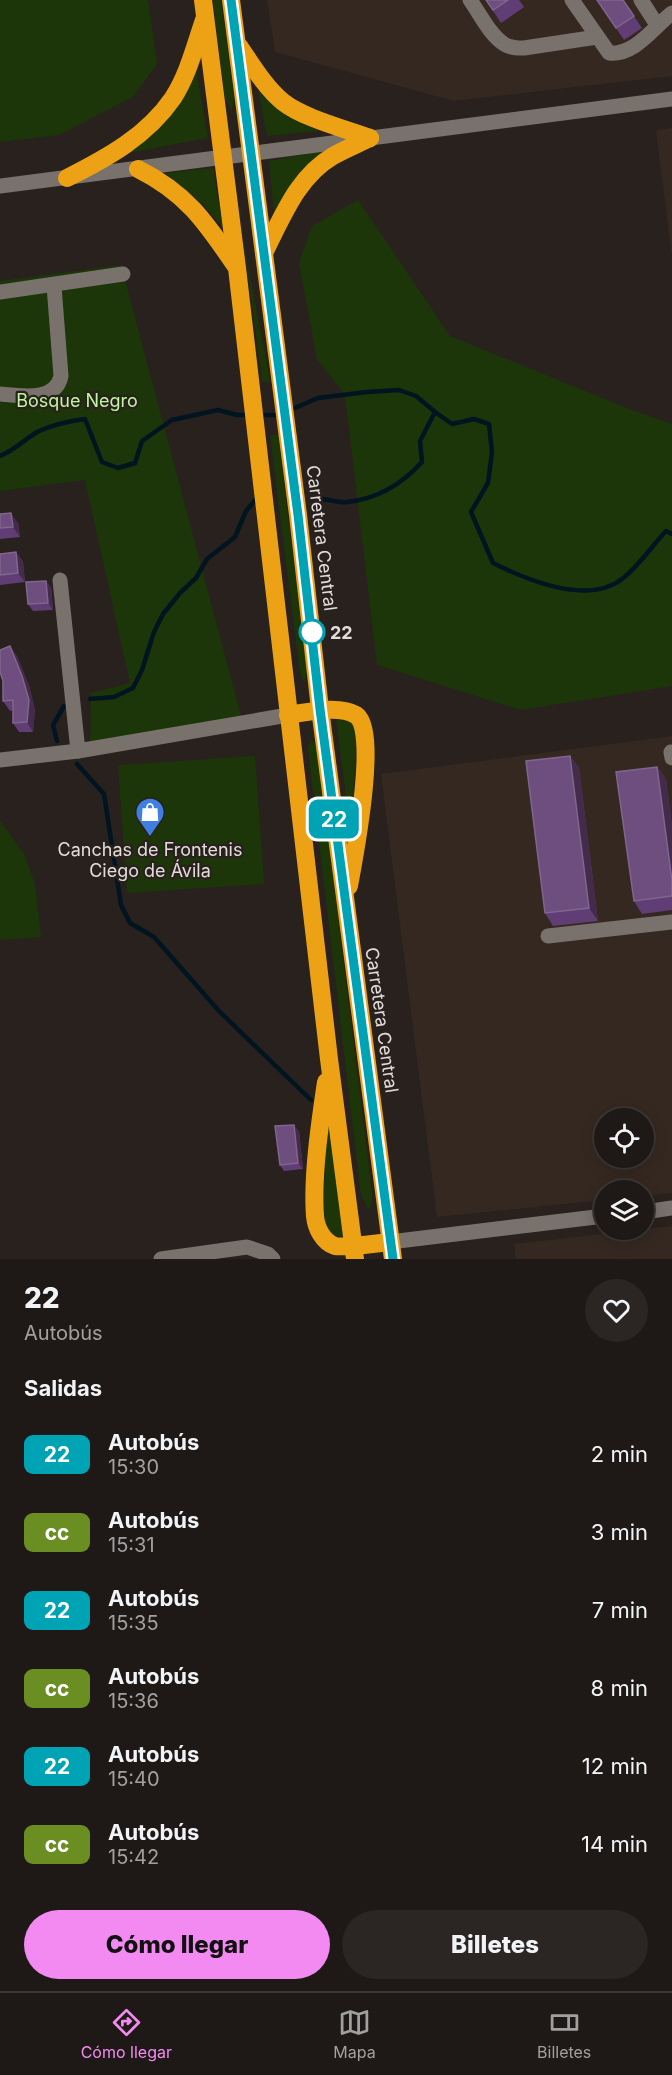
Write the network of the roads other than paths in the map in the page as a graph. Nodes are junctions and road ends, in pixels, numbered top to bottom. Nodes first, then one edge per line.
1 (231, 0) edge
2 (470, 0) edge
3 (572, 0) edge
4 (641, 0) edge
5 (204, 8) edge
6 (672, 13) edge
7 (657, 25) junction
8 (597, 36) junction
9 (236, 43) junction
10 (672, 99) edge
11 (370, 138) junction
12 (251, 153) junction
13 (222, 158) junction
14 (138, 169) junction
15 (67, 178) junction
16 (0, 186) edge
17 (264, 252) junction
18 (237, 268) junction
19 (123, 274) dead end
20 (54, 286) junction
21 (0, 292) edge
22 (0, 394) edge
23 (60, 580) dead end
24 (320, 709) junction
25 (288, 715) junction
26 (78, 751) junction
27 (671, 752) edge
28 (672, 758) edge
29 (0, 760) edge
30 (345, 902) junction
31 (672, 922) edge
32 (548, 936) dead end
33 (329, 1059) junction
34 (672, 1208) edge
35 (654, 1211) edge
36 (594, 1218) edge
37 (391, 1250) edge
38 (354, 1252) edge
39 (161, 1259) edge
40 (273, 1259) edge

1 - 9 highway, Carretera Central
2 - 8 street
3 - 8 street
4 - 7 street
5 - 13 highway
5 - 15 highway
6 - 7 street
7 - 8 street
9 - 11 highway
9 - 12 highway, Carretera Central
10 - 11 street
11 - 12 street
11 - 17 highway
12 - 13 street
12 - 17 highway, Carretera Central
13 - 14 street
13 - 18 highway
14 - 15 street
14 - 18 highway
15 - 16 street
17 - 24 highway, Carretera Central
18 - 25 highway
19 - 20 street
20 - 21 street
20 - 22 street
23 - 26 street
24 - 25 highway
24 - 30 highway, Carretera Central
24 - 30 highway
25 - 26 street
25 - 33 highway
26 - 29 street
27 - 28 street
30 - 37 highway, Carretera Central
31 - 32 street
33 - 38 highway
33 - 38 highway
34 - 35 street
36 - 37 street
37 - 38 highway
39 - 40 street

